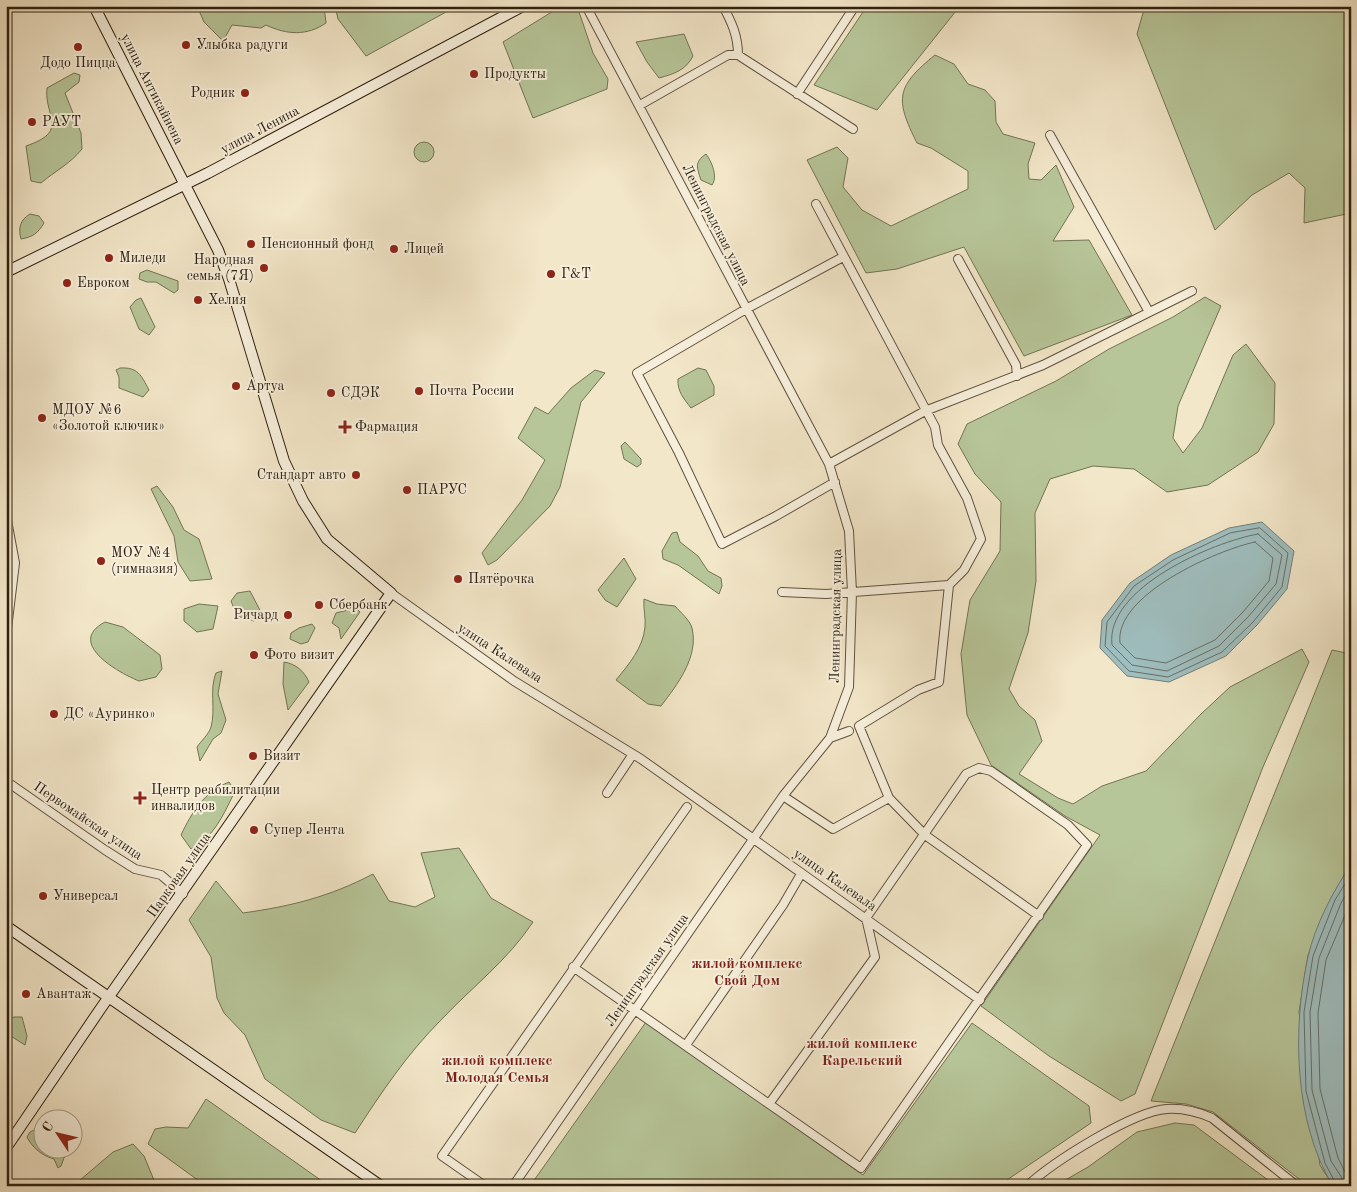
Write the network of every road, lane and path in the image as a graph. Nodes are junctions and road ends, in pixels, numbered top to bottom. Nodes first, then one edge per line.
1 (94, 6) edge
2 (523, 6) edge
3 (586, 6) edge
4 (724, 6) edge
5 (855, 6) edge
6 (738, 56) junction
7 (797, 94) junction
8 (640, 105) junction
9 (853, 129) dead end
10 (1050, 135) dead end
11 (184, 184) junction
12 (816, 204) dead end
13 (843, 257) junction
14 (958, 259) dead end
15 (6, 272) edge
16 (1192, 291) dead end
17 (746, 309) junction
18 (1149, 312) junction
19 (1017, 376) junction
20 (925, 411) junction
21 (828, 464) junction
22 (835, 482) junction
23 (6, 514) edge
24 (949, 585) junction
25 (782, 592) dead end
26 (852, 592) junction
27 (391, 594) junction
28 (6, 637) edge
29 (849, 731) dead end
30 (830, 738) junction
31 (633, 754) junction
32 (6, 781) edge
33 (607, 793) dead end
34 (782, 796) junction
35 (889, 798) junction
36 (695, 799) junction
37 (925, 835) junction
38 (753, 840) junction
39 (801, 874) junction
40 (183, 894) junction
41 (1039, 916) junction
42 (866, 918) junction
43 (6, 926) edge
44 (574, 967) junction
45 (109, 997) junction
46 (980, 1000) junction
47 (635, 1010) junction
48 (686, 1045) junction
49 (769, 1104) junction
50 (6, 1148) edge
51 (380, 1186) edge
52 (485, 1186) edge
53 (512, 1186) edge
54 (1027, 1186) edge
55 (1297, 1186) edge

1 - 11 main road, улица Антикайнена
2 - 11 main road, улица Ленина
3 - 8 street, Ленинградская улица
4 - 6 street
5 - 7 street
6 - 7 street
6 - 8 street
7 - 9 street
8 - 17 street, Ленинградская улица
10 - 18 street
11 - 15 main road, улица Ленина
11 - 27 main road, улица Калевала
12 - 13 street
13 - 17 street
13 - 20 street
14 - 19 street
16 - 18 street
17 - 21 street, Ленинградская улица
17 - 22 street
18 - 19 street
19 - 20 street
20 - 21 street
20 - 24 street
21 - 22 street, Ленинградская улица
22 - 26 street, Ленинградская улица
23 - 28 street
24 - 26 street
24 - 35 street
25 - 26 street
26 - 30 street, Ленинградская улица
27 - 31 street, улица Калевала
27 - 40 main road, Парковая улица
29 - 30 street
30 - 34 street, Ленинградская улица
31 - 33 street
31 - 36 street, улица Калевала
32 - 40 street, Первомайская улица
34 - 35 street
34 - 38 street, Ленинградская улица
35 - 37 street
36 - 38 street, улица Калевала
36 - 44 street
37 - 41 street
37 - 41 street
37 - 42 street
38 - 39 street, улица Калевала
38 - 47 street, Ленинградская улица
39 - 42 street, улица Калевала
39 - 48 street
40 - 45 main road, Парковая улица
41 - 46 street
42 - 46 street, улица Калевала
42 - 49 street
43 - 45 main road
44 - 47 street
44 - 52 street
45 - 50 main road, Парковая улица
45 - 51 main road
46 - 49 street
47 - 48 street
47 - 53 street, Ленинградская улица
48 - 49 street
54 - 55 street

